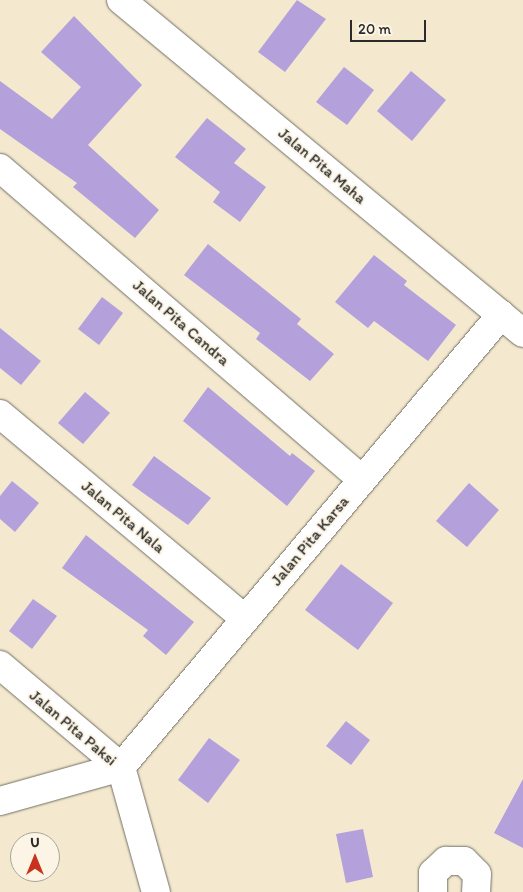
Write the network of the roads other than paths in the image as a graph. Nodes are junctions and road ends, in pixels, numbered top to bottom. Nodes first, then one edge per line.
1 (121, 0) edge
2 (0, 168) edge
3 (501, 315) junction
4 (523, 333) edge
5 (0, 414) edge
6 (362, 479) junction
7 (245, 619) junction
8 (0, 665) edge
9 (121, 767) junction
10 (0, 801) edge
11 (156, 892) edge
12 (433, 892) edge
13 (476, 892) edge

1 - 3 street, Jalan Pita Maha
2 - 6 street, Jalan Pita Candra
3 - 4 street, Jalan Pita Maha
3 - 6 street, Jalan Pita Karsa
5 - 7 street, Jalan Pita Nala
6 - 7 street, Jalan Pita Karsa
7 - 9 street, Jalan Pita Karsa
8 - 9 street, Jalan Pita Paksi
9 - 10 street, Jalan Pita Paksi
9 - 11 street
12 - 13 street

